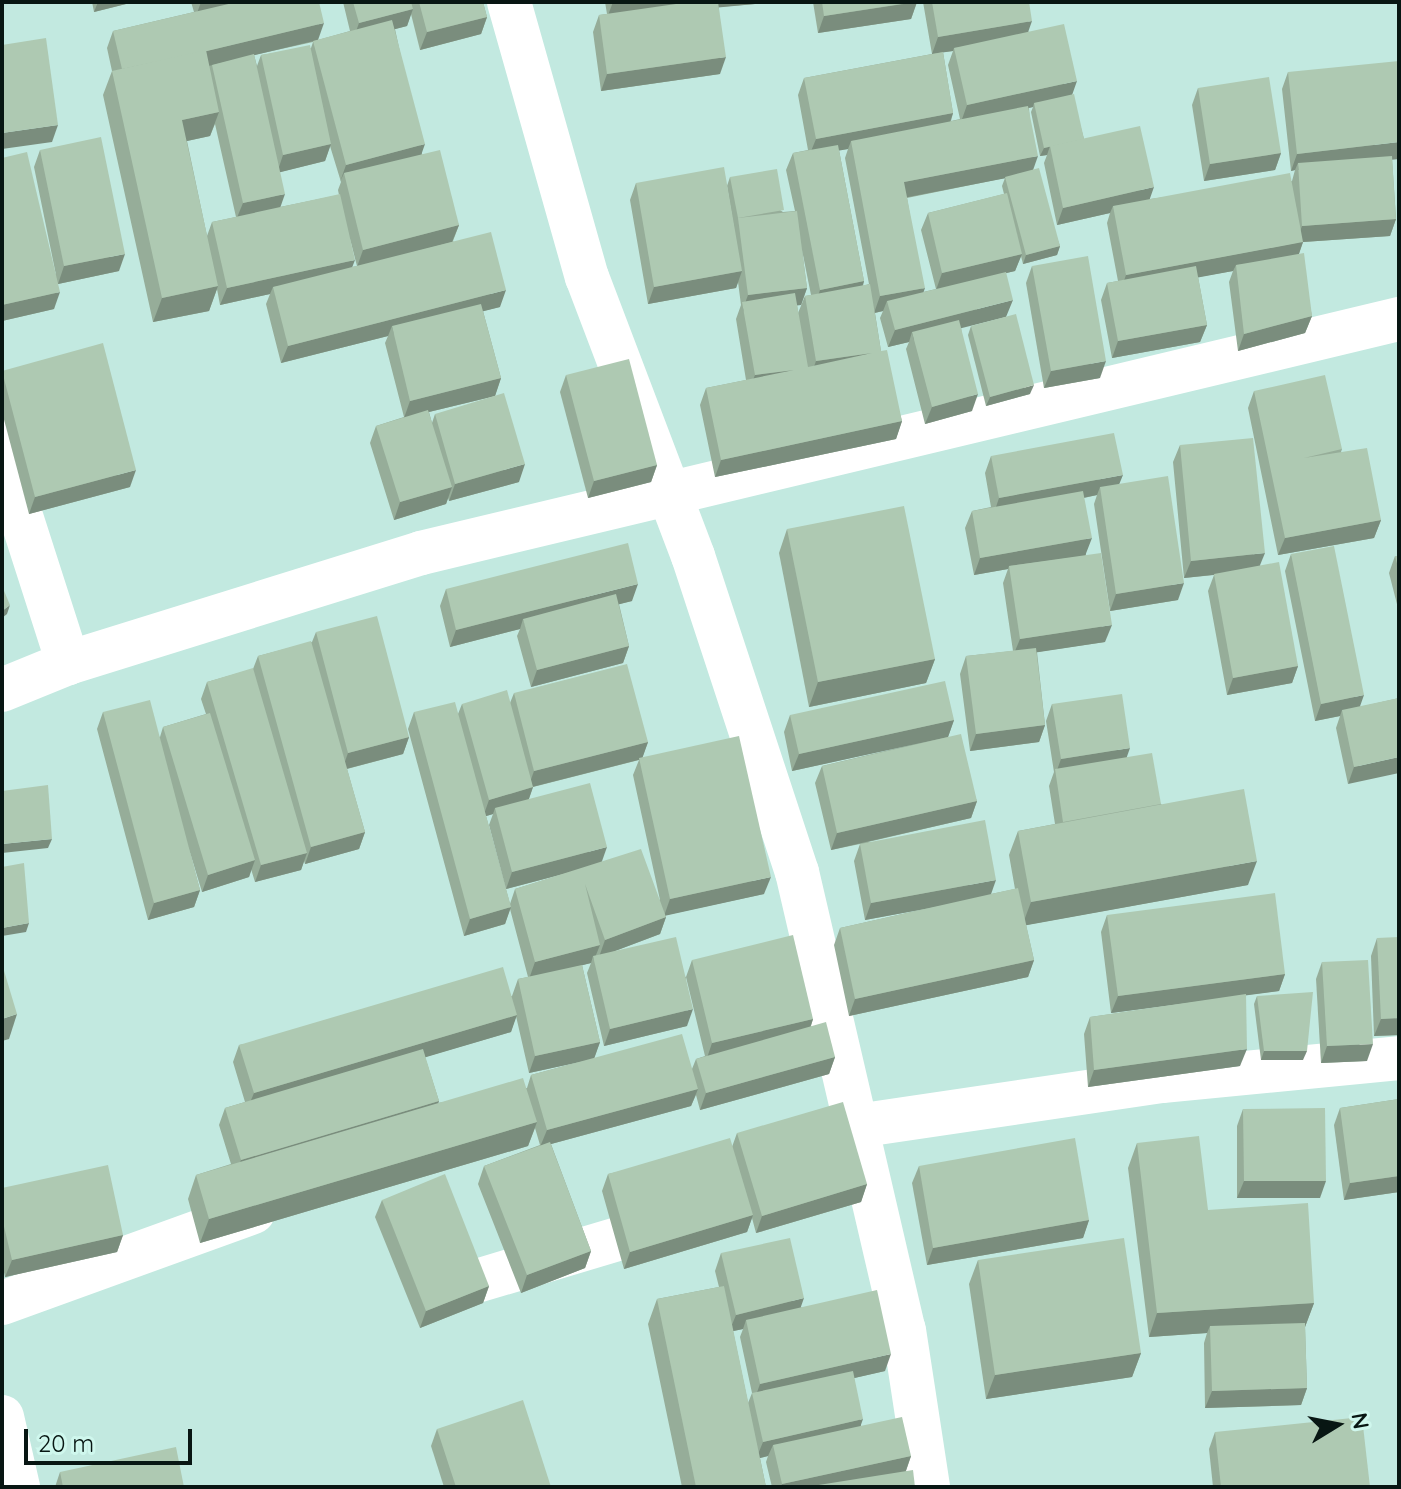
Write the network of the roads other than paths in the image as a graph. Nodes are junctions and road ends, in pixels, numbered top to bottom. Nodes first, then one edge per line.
1 (509, 2) edge
2 (1399, 319) edge
3 (2, 436) edge
4 (669, 491) junction
5 (68, 663) junction
6 (2, 690) edge
7 (839, 1050) junction
8 (1399, 1058) edge
9 (795, 1060) edge
10 (857, 1126) junction
11 (867, 1170) junction
12 (821, 1183) edge
13 (285, 1199) edge
14 (714, 1211) edge
15 (470, 1283) edge
16 (2, 1303) edge
17 (2, 1417) edge
18 (18, 1487) edge
19 (928, 1487) edge

1 - 4 street
2 - 4 street
3 - 5 street
4 - 5 street
4 - 7 street
5 - 6 street
7 - 9 street
7 - 10 street
8 - 10 street
10 - 11 street
11 - 12 street
11 - 19 street
13 - 16 street
14 - 15 street
17 - 18 street

